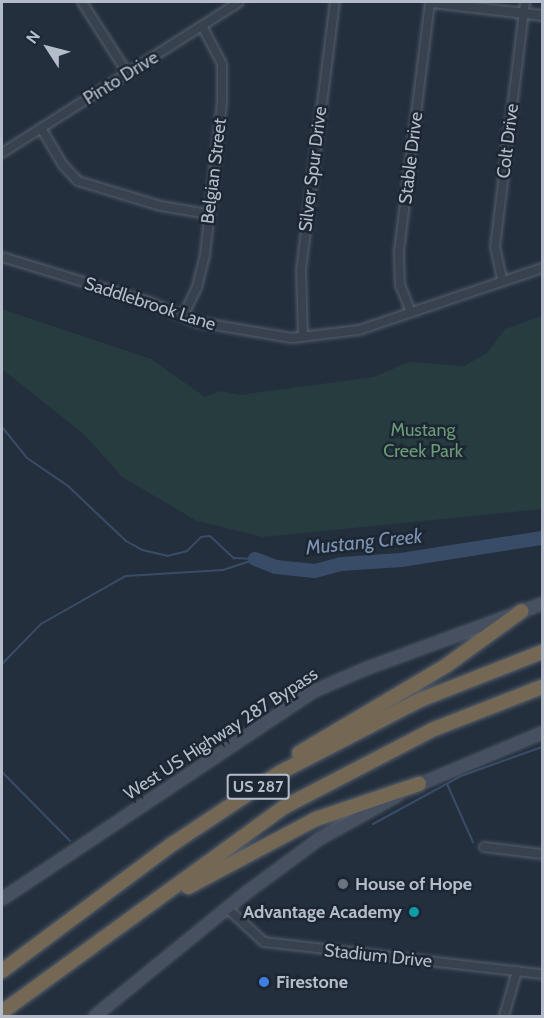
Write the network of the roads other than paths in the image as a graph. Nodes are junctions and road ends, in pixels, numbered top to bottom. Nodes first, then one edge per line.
1 (82, 2) edge
2 (239, 2) edge
3 (335, 2) edge
4 (430, 2) edge
5 (525, 2) edge
6 (525, 12) junction
7 (543, 15) edge
8 (202, 26) junction
9 (128, 74) junction
10 (41, 128) junction
11 (2, 153) edge
12 (208, 214) junction
13 (2, 257) edge
14 (543, 268) edge
15 (502, 279) junction
16 (411, 312) junction
17 (183, 316) junction
18 (303, 337) junction
19 (543, 604) edge
20 (522, 611) junction
21 (543, 652) edge
22 (543, 687) edge
23 (543, 733) edge
24 (265, 782) junction
25 (419, 784) junction
26 (484, 847) dead end
27 (543, 854) edge
28 (2, 899) edge
29 (227, 908) junction
30 (143, 910) junction
31 (2, 971) edge
32 (517, 971) junction
33 (543, 974) edge
34 (2, 1012) edge
35 (95, 1017) edge
36 (504, 1017) edge

1 - 9 street
2 - 8 street, Pinto Drive
3 - 18 street, Silver Spur Drive
4 - 6 street
4 - 16 street, Stable Drive
5 - 6 street, Colt Drive
6 - 7 street
6 - 15 street, Colt Drive
8 - 9 street, Pinto Drive
8 - 12 street, Belgian Street
9 - 10 street, Pinto Drive
10 - 11 street, Pinto Drive
10 - 12 street
12 - 17 street, Belgian Street
13 - 17 street, Saddlebrook Lane
14 - 15 street, Saddlebrook Lane
15 - 16 street, Saddlebrook Lane
16 - 18 street, Saddlebrook Lane
17 - 18 street, Saddlebrook Lane
19 - 20 main road, West US Highway 287 Bypass
20 - 24 highway
20 - 28 main road, West US Highway 287 Bypass
21 - 24 highway, US 287
22 - 30 highway, US 287
23 - 25 main road
24 - 31 highway, US 287
25 - 29 main road
25 - 30 highway
26 - 27 street
29 - 32 street, Stadium Drive
29 - 35 main road
30 - 34 highway, US 287
32 - 33 street, Stadium Drive
32 - 36 street

